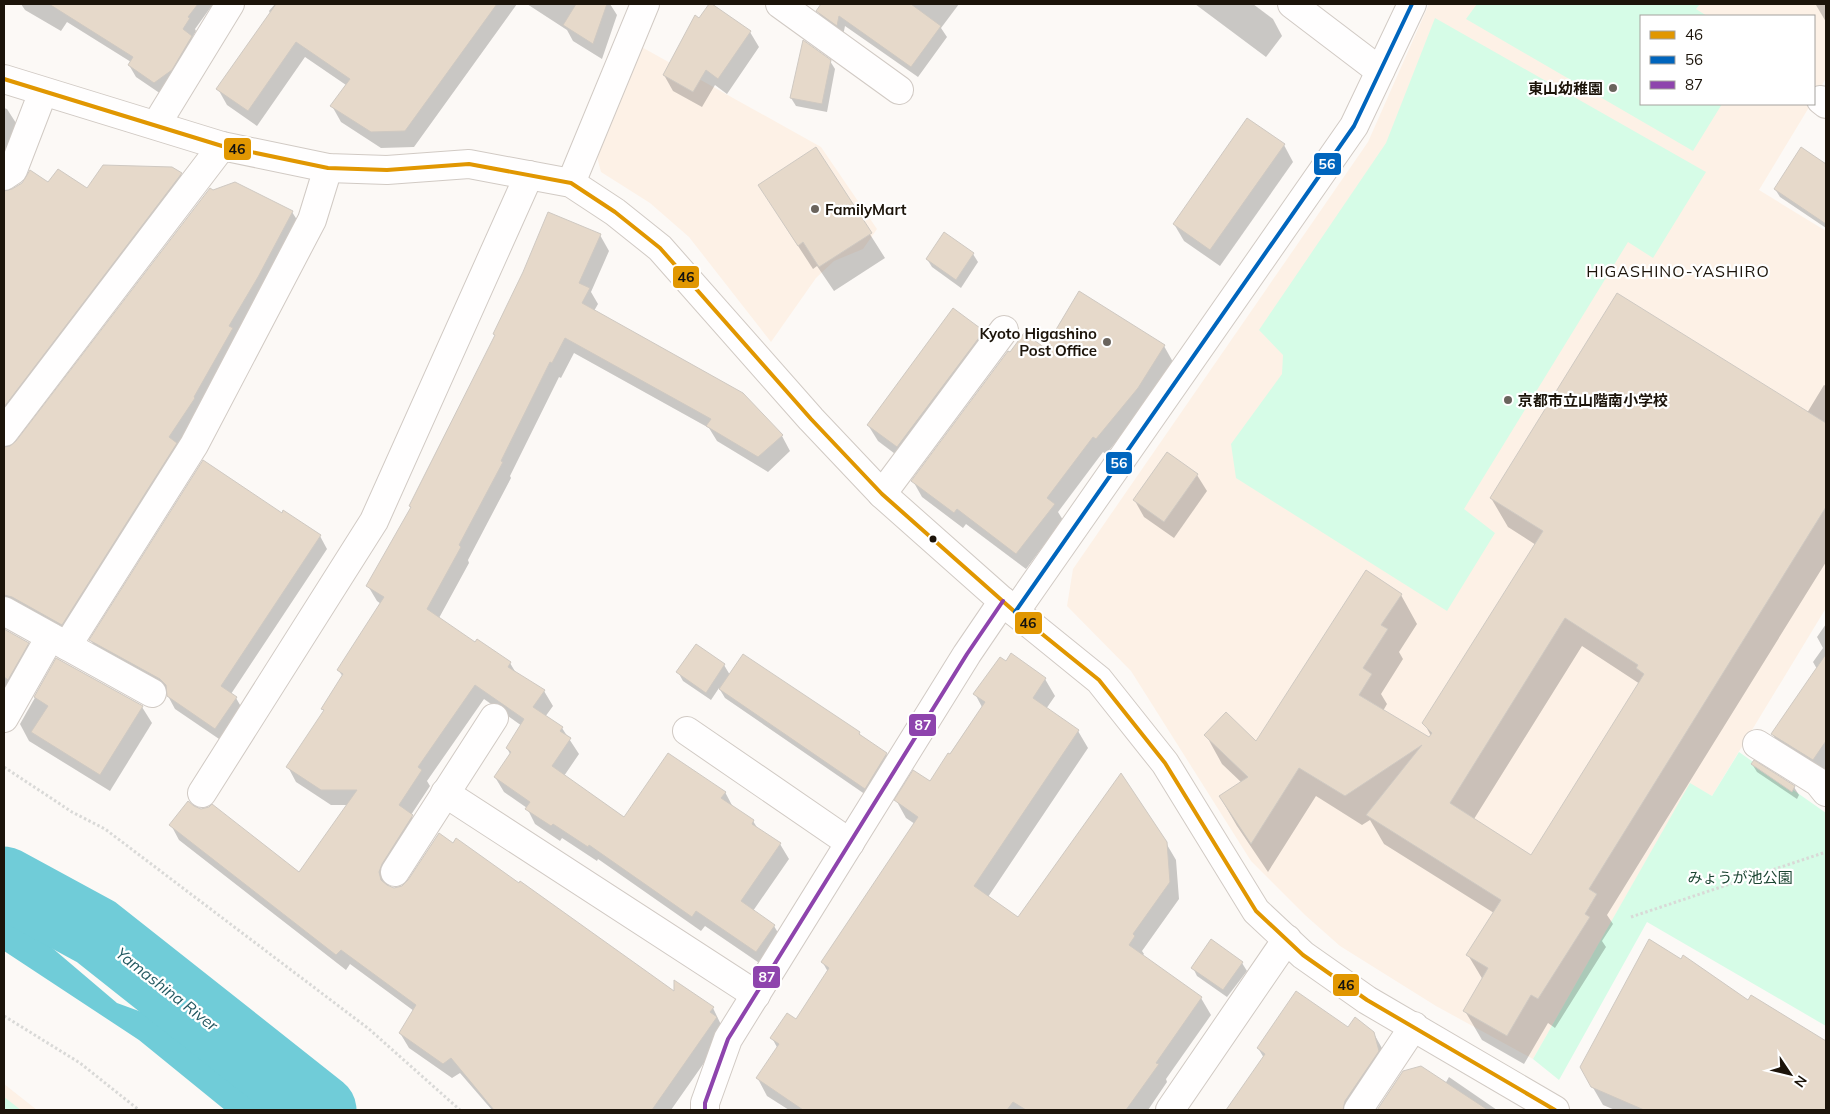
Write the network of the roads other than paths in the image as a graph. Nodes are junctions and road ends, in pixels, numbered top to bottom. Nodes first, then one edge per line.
1 (230, 4) edge
2 (645, 4) edge
3 (780, 4) edge
4 (1292, 4) edge
5 (1412, 4) edge
6 (1380, 71) junction
7 (4, 79) edge
8 (899, 90) dead end
9 (43, 92) junction
10 (156, 125) junction
11 (222, 146) junction
12 (328, 168) junction
13 (529, 175) junction
14 (4, 176) edge
15 (571, 183) junction
16 (1004, 330) dead end
17 (4, 432) edge
18 (882, 494) junction
19 (1009, 607) junction
20 (4, 611) edge
21 (58, 641) junction
22 (152, 693) dead end
23 (4, 718) edge
24 (494, 718) dead end
25 (686, 731) dead end
26 (1757, 744) dead end
27 (1826, 792) edge
28 (202, 793) dead end
29 (445, 793) junction
30 (850, 843) junction
31 (395, 872) dead end
32 (1287, 939) junction
33 (756, 995) junction
34 (1414, 1026) junction
35 (710, 1108) edge
36 (1170, 1110) edge
37 (1358, 1110) edge
38 (1555, 1110) edge

1 - 10 street
2 - 15 street
3 - 8 street
4 - 6 street
5 - 6 street
6 - 19 street
7 - 9 street
9 - 10 street
9 - 14 street
10 - 11 street
11 - 12 street
11 - 17 street
12 - 13 street
12 - 21 street
13 - 15 street
13 - 28 street
15 - 18 street
16 - 18 street
18 - 19 street
19 - 30 street
19 - 32 street
20 - 21 street
21 - 22 street
21 - 23 street
24 - 29 street
25 - 30 street
26 - 27 street
29 - 31 street
29 - 33 street
30 - 33 street
32 - 34 street
32 - 36 street
33 - 35 street
34 - 37 street
34 - 38 street

